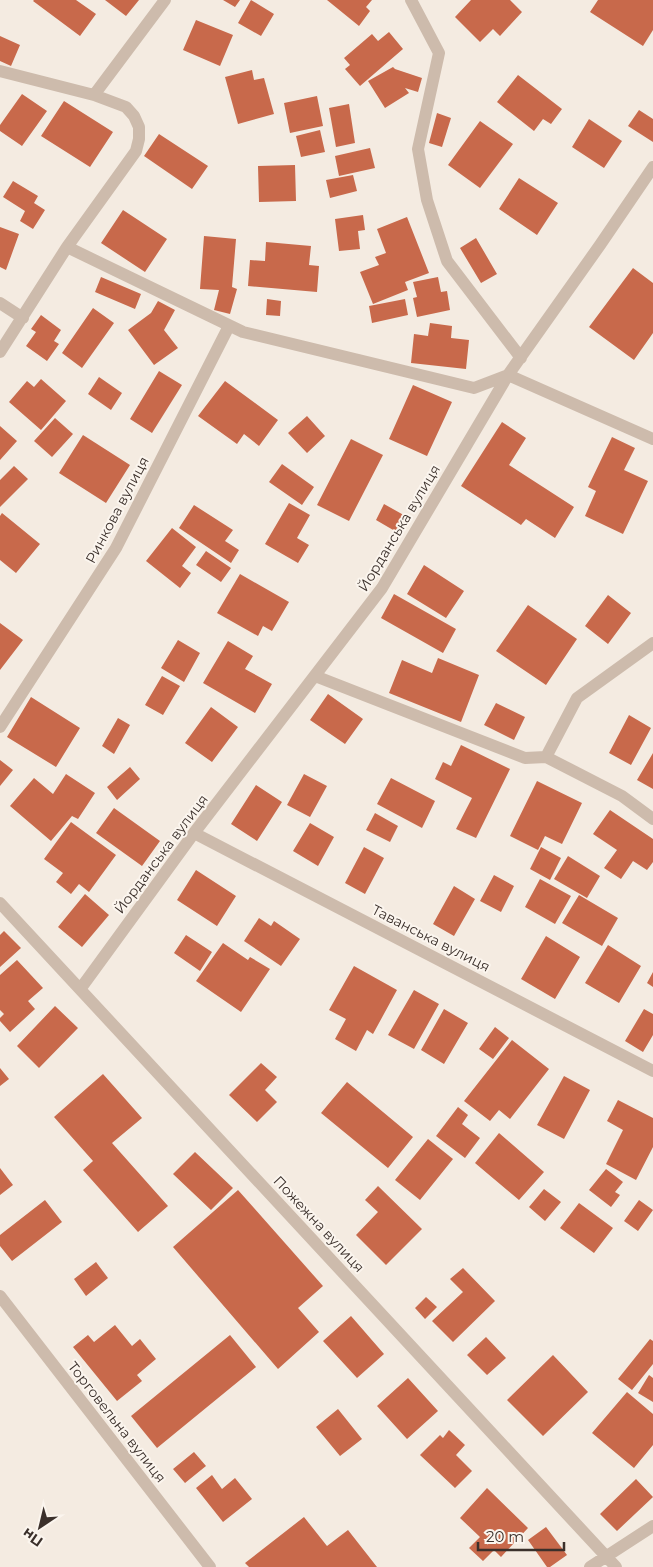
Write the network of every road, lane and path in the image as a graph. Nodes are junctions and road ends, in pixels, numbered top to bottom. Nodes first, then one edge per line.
1 (165, 0) edge
2 (411, 0) edge
3 (0, 71) edge
4 (94, 95) junction
5 (653, 167) edge
6 (67, 247) junction
7 (0, 303) edge
8 (23, 318) junction
9 (229, 326) junction
10 (0, 352) edge
11 (521, 358) junction
12 (508, 375) junction
13 (653, 439) edge
14 (653, 643) edge
15 (316, 676) junction
16 (0, 726) edge
17 (546, 757) junction
18 (653, 818) edge
19 (194, 833) junction
20 (0, 903) edge
21 (81, 988) junction
22 (653, 1071) edge
23 (0, 1296) edge
24 (653, 1526) edge
25 (607, 1557) junction
26 (210, 1567) edge
27 (590, 1567) edge
28 (616, 1567) edge

1 - 4 street
2 - 11 street
3 - 4 street
4 - 6 street
5 - 11 street, Йорданська вулиця
6 - 8 street
6 - 9 street
7 - 8 street
8 - 10 street
9 - 12 street
9 - 16 street, Ринкова вулиця
11 - 12 street, Йорданська вулиця
12 - 13 street
12 - 15 street, Йорданська вулиця
14 - 17 street
15 - 17 street
15 - 19 street, Йорданська вулиця
17 - 18 street
19 - 21 street, Йорданська вулиця
19 - 22 street, Таванська вулиця
20 - 21 street, Пожежна вулиця
21 - 25 street, Пожежна вулиця
23 - 26 street, Торговельна вулиця
24 - 25 street
25 - 27 street
25 - 28 street, Пожежна вулиця

